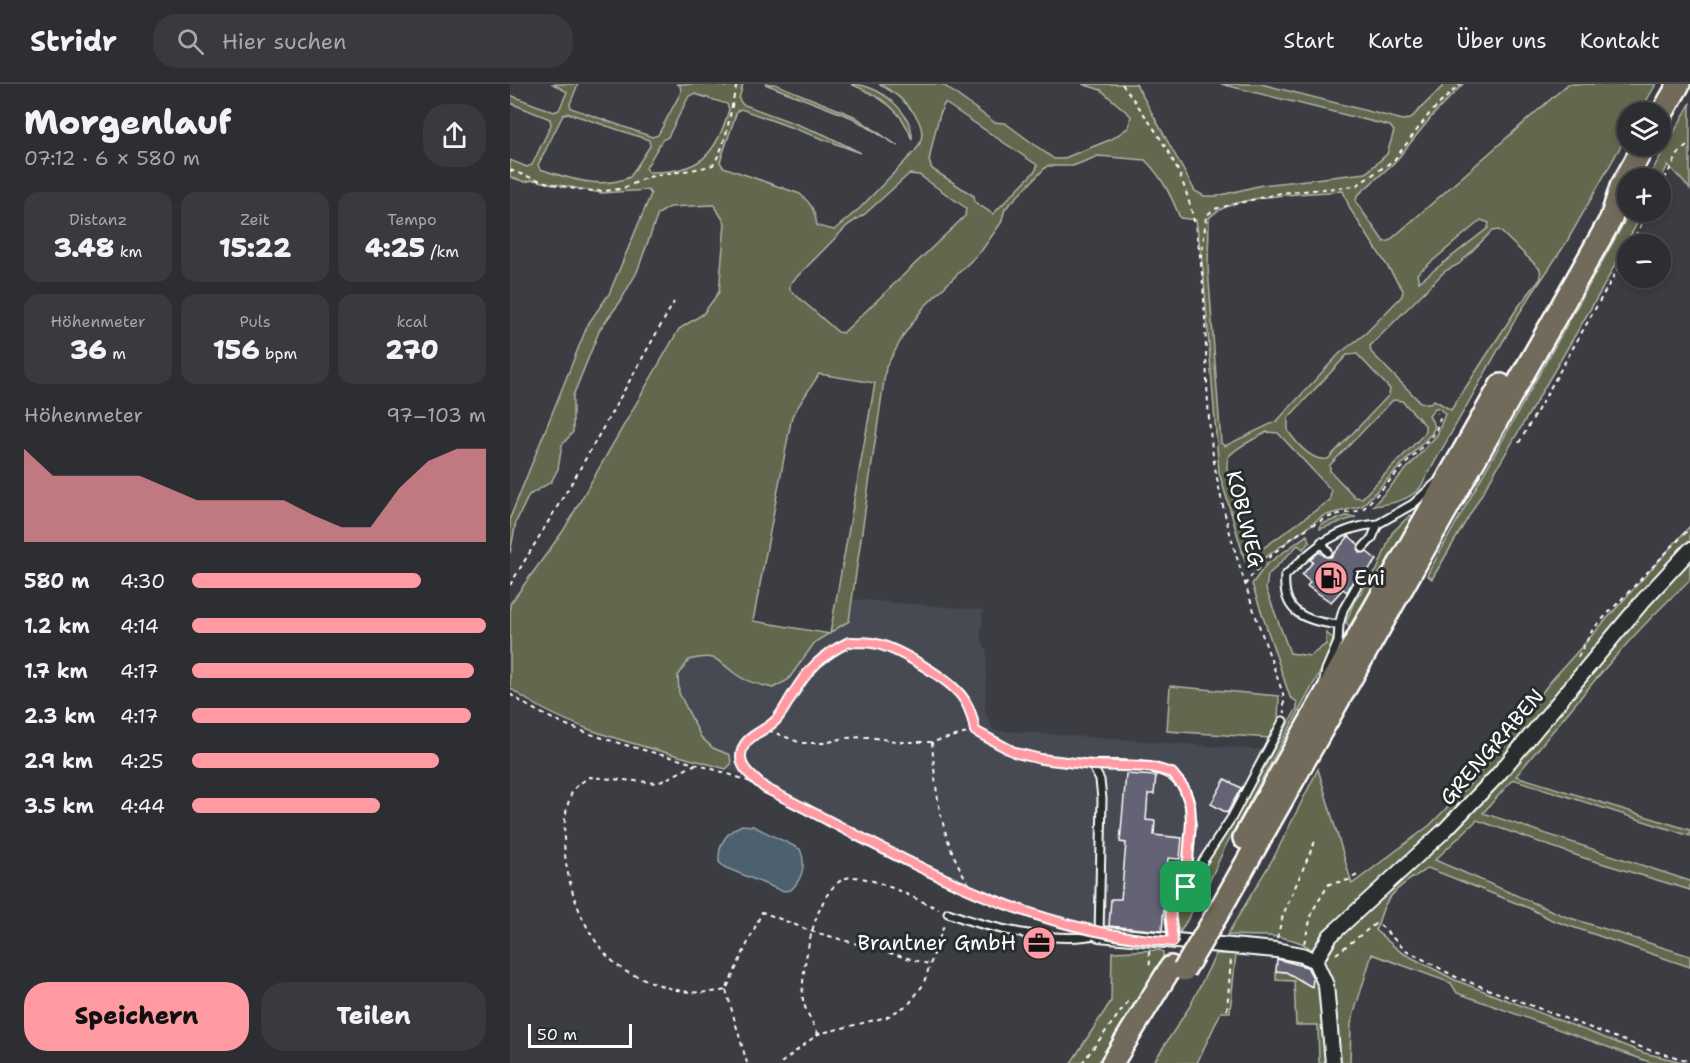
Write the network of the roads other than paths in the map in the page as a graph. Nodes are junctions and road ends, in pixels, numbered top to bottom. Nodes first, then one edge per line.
1 (1679, 84) edge
2 (1669, 102) edge
3 (1617, 192) edge
4 (1617, 200) edge
5 (1458, 459) junction
6 (1378, 524) junction
7 (1321, 542) junction
8 (1363, 548) dead end
9 (1690, 550) edge
10 (1328, 552) dead end
11 (1359, 580) dead end
12 (1339, 625) junction
13 (1322, 698) junction
14 (1283, 721) road end
15 (1186, 887) junction
16 (1211, 912) junction
17 (948, 913) road end
18 (1100, 934) junction
19 (1173, 942) junction
20 (1318, 966) junction
21 (1178, 969) junction
22 (1112, 1063) edge
23 (1128, 1063) edge
24 (1333, 1063) edge

1 - 2 main road
3 - 5 main road
4 - 16 main road
5 - 6 lane
5 - 13 main road
6 - 7 lane
6 - 8 lane
7 - 10 lane
7 - 12 lane
9 - 20 street, GRENGRABEN
11 - 12 lane
12 - 13 lane
13 - 16 main road
14 - 15 lane
15 - 18 lane
15 - 19 lane
16 - 21 main road, bridge
17 - 18 lane
18 - 19 street
19 - 20 street
20 - 24 street
21 - 22 main road
21 - 23 main road

